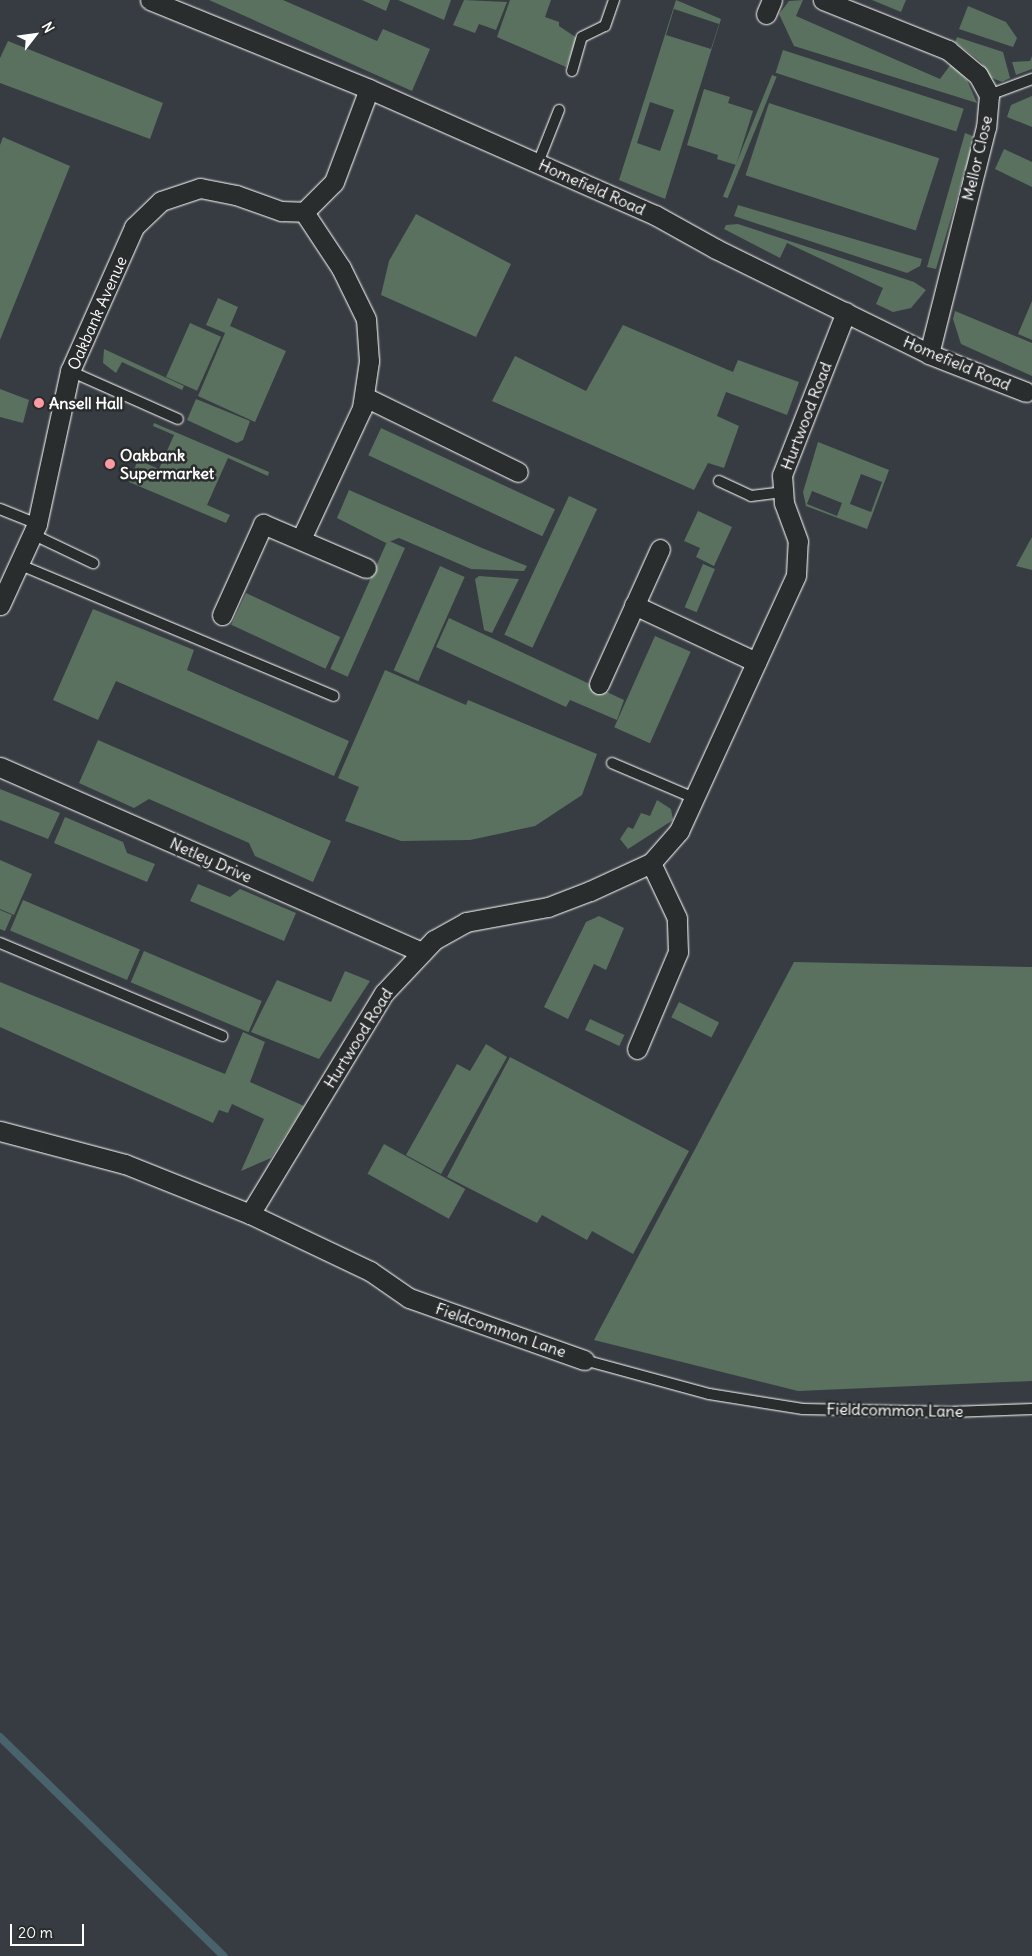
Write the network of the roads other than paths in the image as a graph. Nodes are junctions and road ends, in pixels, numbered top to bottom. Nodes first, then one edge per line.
1 (150, 0) edge
2 (614, 0) edge
3 (823, 0) edge
4 (172, 4) edge
5 (572, 70) dead end
6 (1032, 79) edge
7 (369, 89) junction
8 (989, 95) junction
9 (559, 110) dead end
10 (538, 163) junction
11 (304, 212) junction
12 (846, 312) junction
13 (929, 354) junction
14 (70, 371) junction
15 (1026, 392) dead end
16 (365, 397) junction
17 (178, 419) dead end
18 (518, 472) dead end
19 (718, 481) dead end
20 (783, 492) junction
21 (0, 508) edge
22 (34, 528) junction
23 (300, 538) junction
24 (660, 549) dead end
25 (94, 562) dead end
26 (18, 564) junction
27 (366, 568) dead end
28 (0, 605) edge
29 (634, 605) junction
30 (222, 615) dead end
31 (756, 662) junction
32 (599, 684) dead end
33 (334, 696) dead end
34 (612, 763) dead end
35 (0, 767) edge
36 (694, 798) junction
37 (650, 863) junction
38 (0, 943) edge
39 (422, 952) junction
40 (222, 1036) dead end
41 (637, 1049) dead end
42 (0, 1131) edge
43 (250, 1214) junction
44 (584, 1360) joint
45 (1032, 1409) edge

1 - 4 street, Homefield Road
2 - 5 lane
3 - 8 street, Mellor Close
4 - 7 street, Homefield Road
6 - 8 lane
7 - 10 street, Homefield Road
7 - 11 street
8 - 13 street, Mellor Close
9 - 10 lane
10 - 12 street, Homefield Road
11 - 14 street, Oakbank Avenue
11 - 16 street
12 - 13 street, Homefield Road
12 - 20 street, Hurtwood Road
13 - 15 street, Homefield Road
14 - 17 lane
14 - 22 street, Oakbank Avenue
16 - 18 street
16 - 23 street
19 - 20 lane
20 - 31 street, Hurtwood Road
21 - 22 lane
22 - 25 lane
22 - 26 street, Oakbank Avenue
23 - 27 street
23 - 30 street
24 - 29 street
26 - 28 street, Oakbank Avenue
26 - 33 lane
29 - 31 street
29 - 32 street
31 - 36 street, Hurtwood Road
34 - 36 lane
35 - 39 street, Netley Drive
36 - 37 street, Hurtwood Road
37 - 39 street, Hurtwood Road
37 - 41 street
38 - 40 lane
39 - 43 street, Hurtwood Road
42 - 43 street, Fieldcommon Lane
43 - 44 street, Fieldcommon Lane
44 - 45 lane, Fieldcommon Lane

